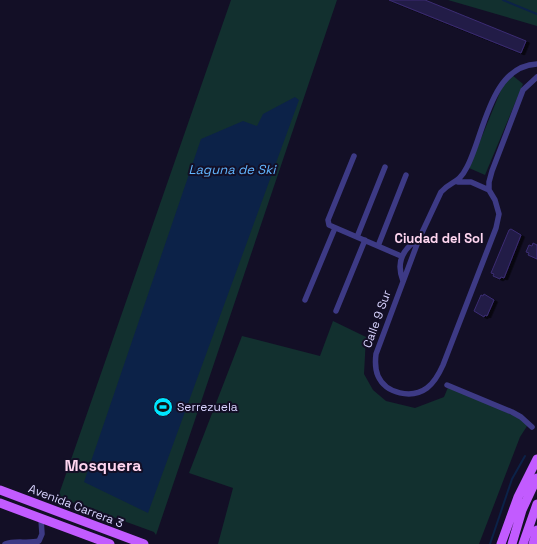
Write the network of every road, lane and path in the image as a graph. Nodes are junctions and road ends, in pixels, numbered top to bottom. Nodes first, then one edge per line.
1 (537, 64) edge
2 (537, 77) edge
3 (354, 156) dead end
4 (385, 167) dead end
5 (406, 175) dead end
6 (458, 182) junction
7 (489, 190) junction
8 (335, 228) junction
9 (357, 237) junction
10 (419, 239) junction
11 (365, 240) junction
12 (378, 246) junction
13 (402, 256) junction
14 (403, 281) junction
15 (305, 300) dead end
16 (336, 311) dead end
17 (447, 385) dead end
18 (532, 427) dead end
19 (537, 459) edge
20 (537, 478) edge
21 (0, 490) edge
22 (0, 503) edge
23 (537, 504) edge
24 (41, 519) junction
25 (537, 530) edge
26 (5, 544) edge
27 (110, 544) edge
28 (144, 544) edge
29 (501, 544) edge
30 (512, 544) edge
31 (523, 544) edge
32 (533, 544) edge

1 - 6 street, Calle 9 Sur
2 - 7 street
3 - 8 street
4 - 9 street
5 - 12 street
6 - 7 street
6 - 10 street, Calle 9 Sur
7 - 14 street, Calle 9 Sur
8 - 9 street
8 - 15 street
9 - 11 street
10 - 13 street
10 - 14 street, Calle 9 Sur
11 - 12 street
11 - 16 street
12 - 13 street
13 - 14 street
17 - 18 street
19 - 29 main road
20 - 30 main road
21 - 28 main road, Avenida Carrera 3
22 - 24 main road, Avenida Carrera 3
23 - 31 main road
24 - 26 street
24 - 27 main road, Avenida Carrera 3
25 - 32 main road

